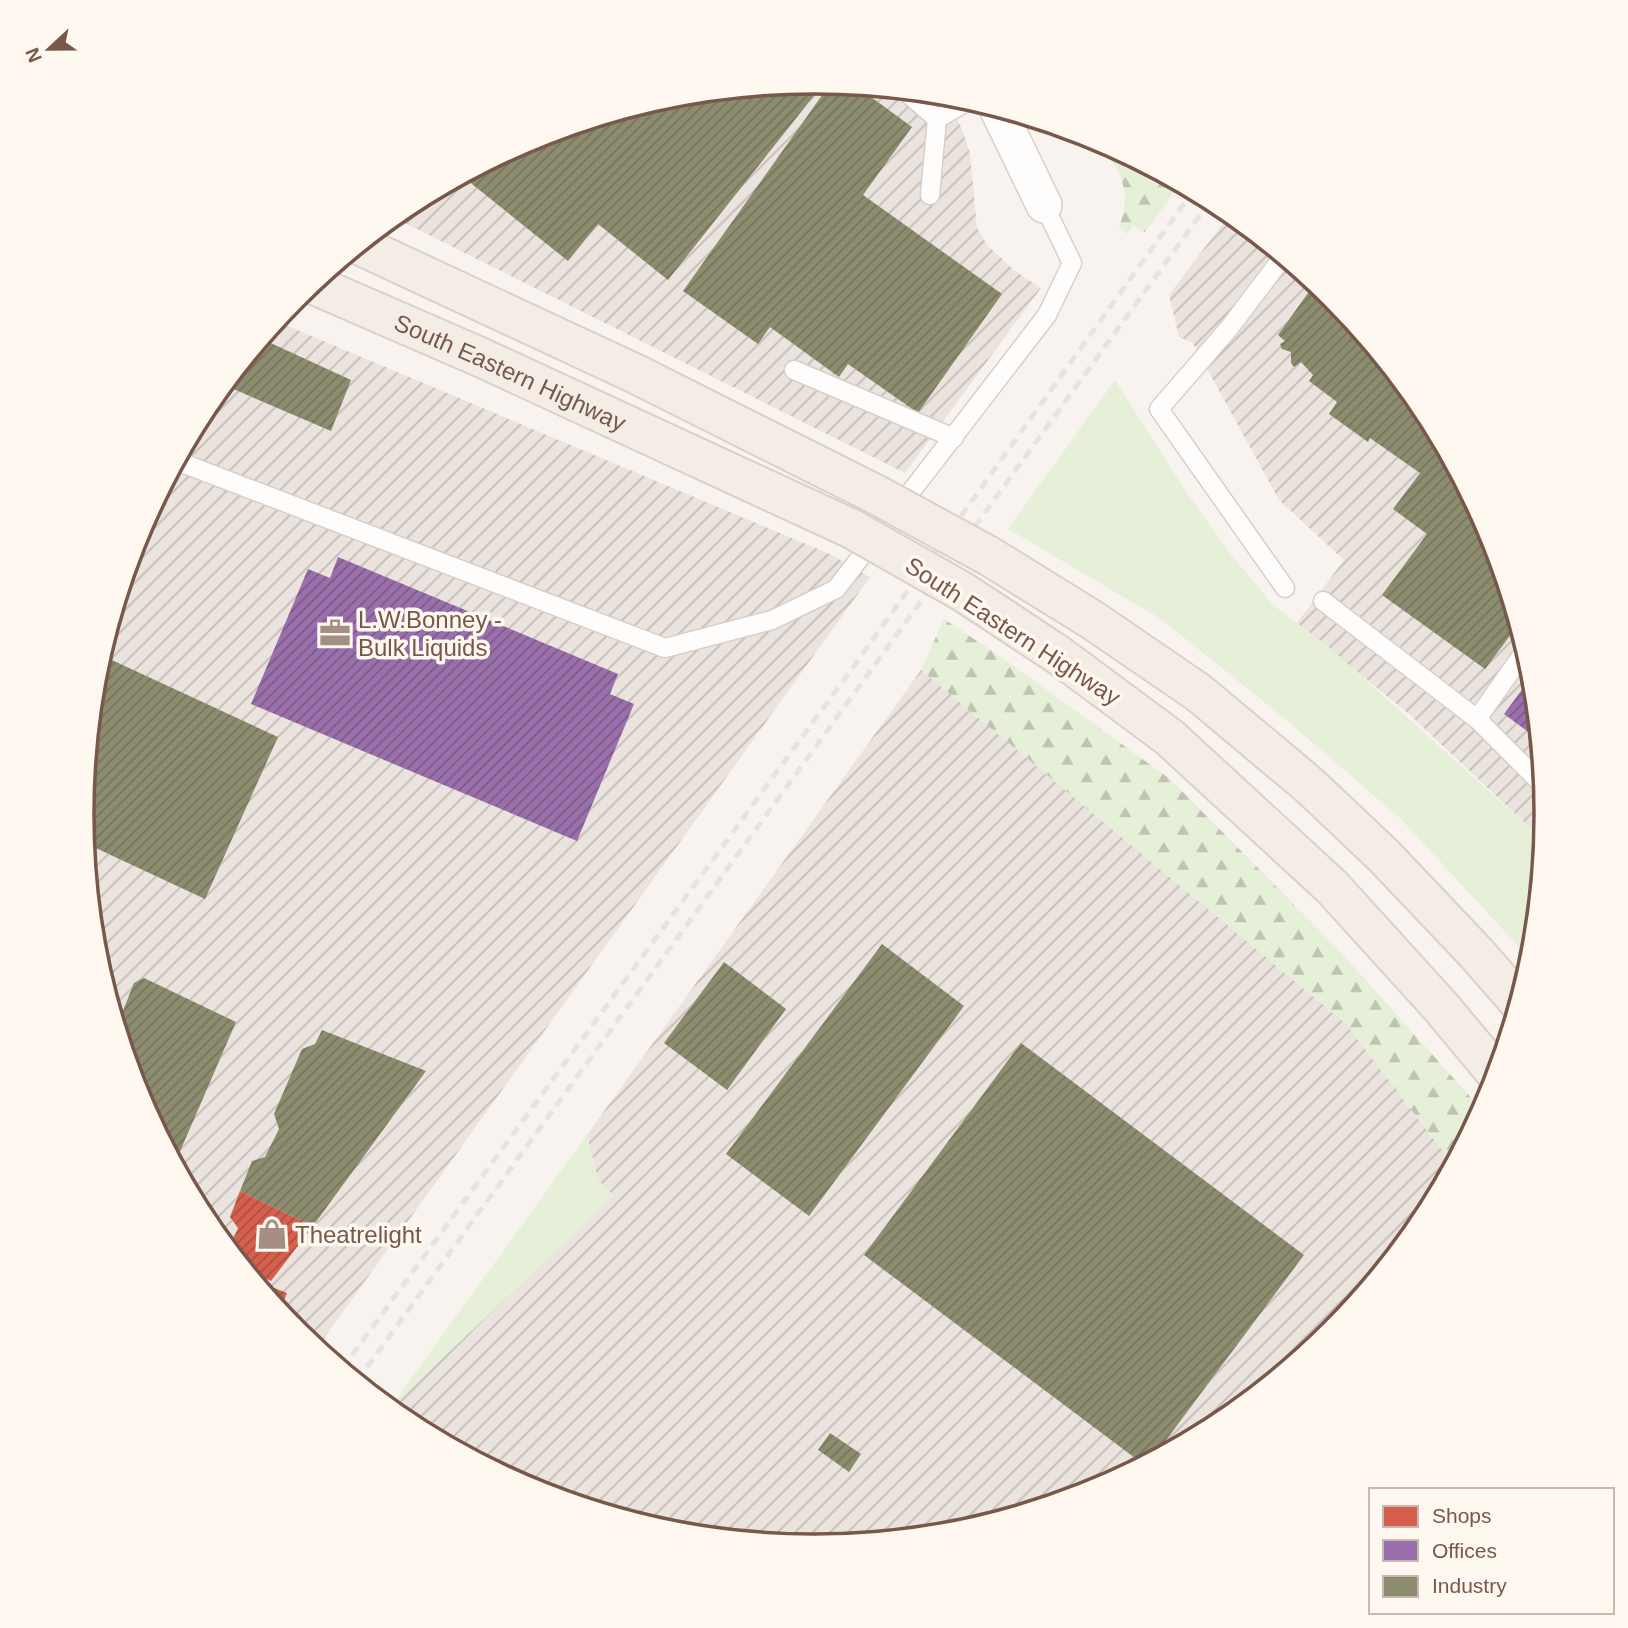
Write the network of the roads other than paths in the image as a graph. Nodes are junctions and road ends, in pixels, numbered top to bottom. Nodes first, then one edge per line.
1 (918, 103) edge
2 (955, 108) edge
3 (937, 119) junction
4 (1003, 120) edge
5 (930, 195) dead end
6 (1044, 205) joint
7 (368, 249) edge
8 (1278, 264) edge
9 (323, 289) edge
10 (794, 370) dead end
11 (954, 438) junction
12 (186, 464) edge
13 (1285, 588) dead end
14 (1323, 601) dead end
15 (1517, 661) edge
16 (1476, 719) junction
17 (1532, 774) edge
18 (1511, 993) edge
19 (1488, 1064) edge

1 - 3 lane
2 - 3 lane
3 - 5 lane
4 - 6 street
6 - 11 lane
7 - 18 main road, South Eastern Highway, bridge
8 - 13 lane
9 - 19 main road, South Eastern Highway, bridge
10 - 11 lane
11 - 12 lane
14 - 16 lane
15 - 16 lane
16 - 17 lane

